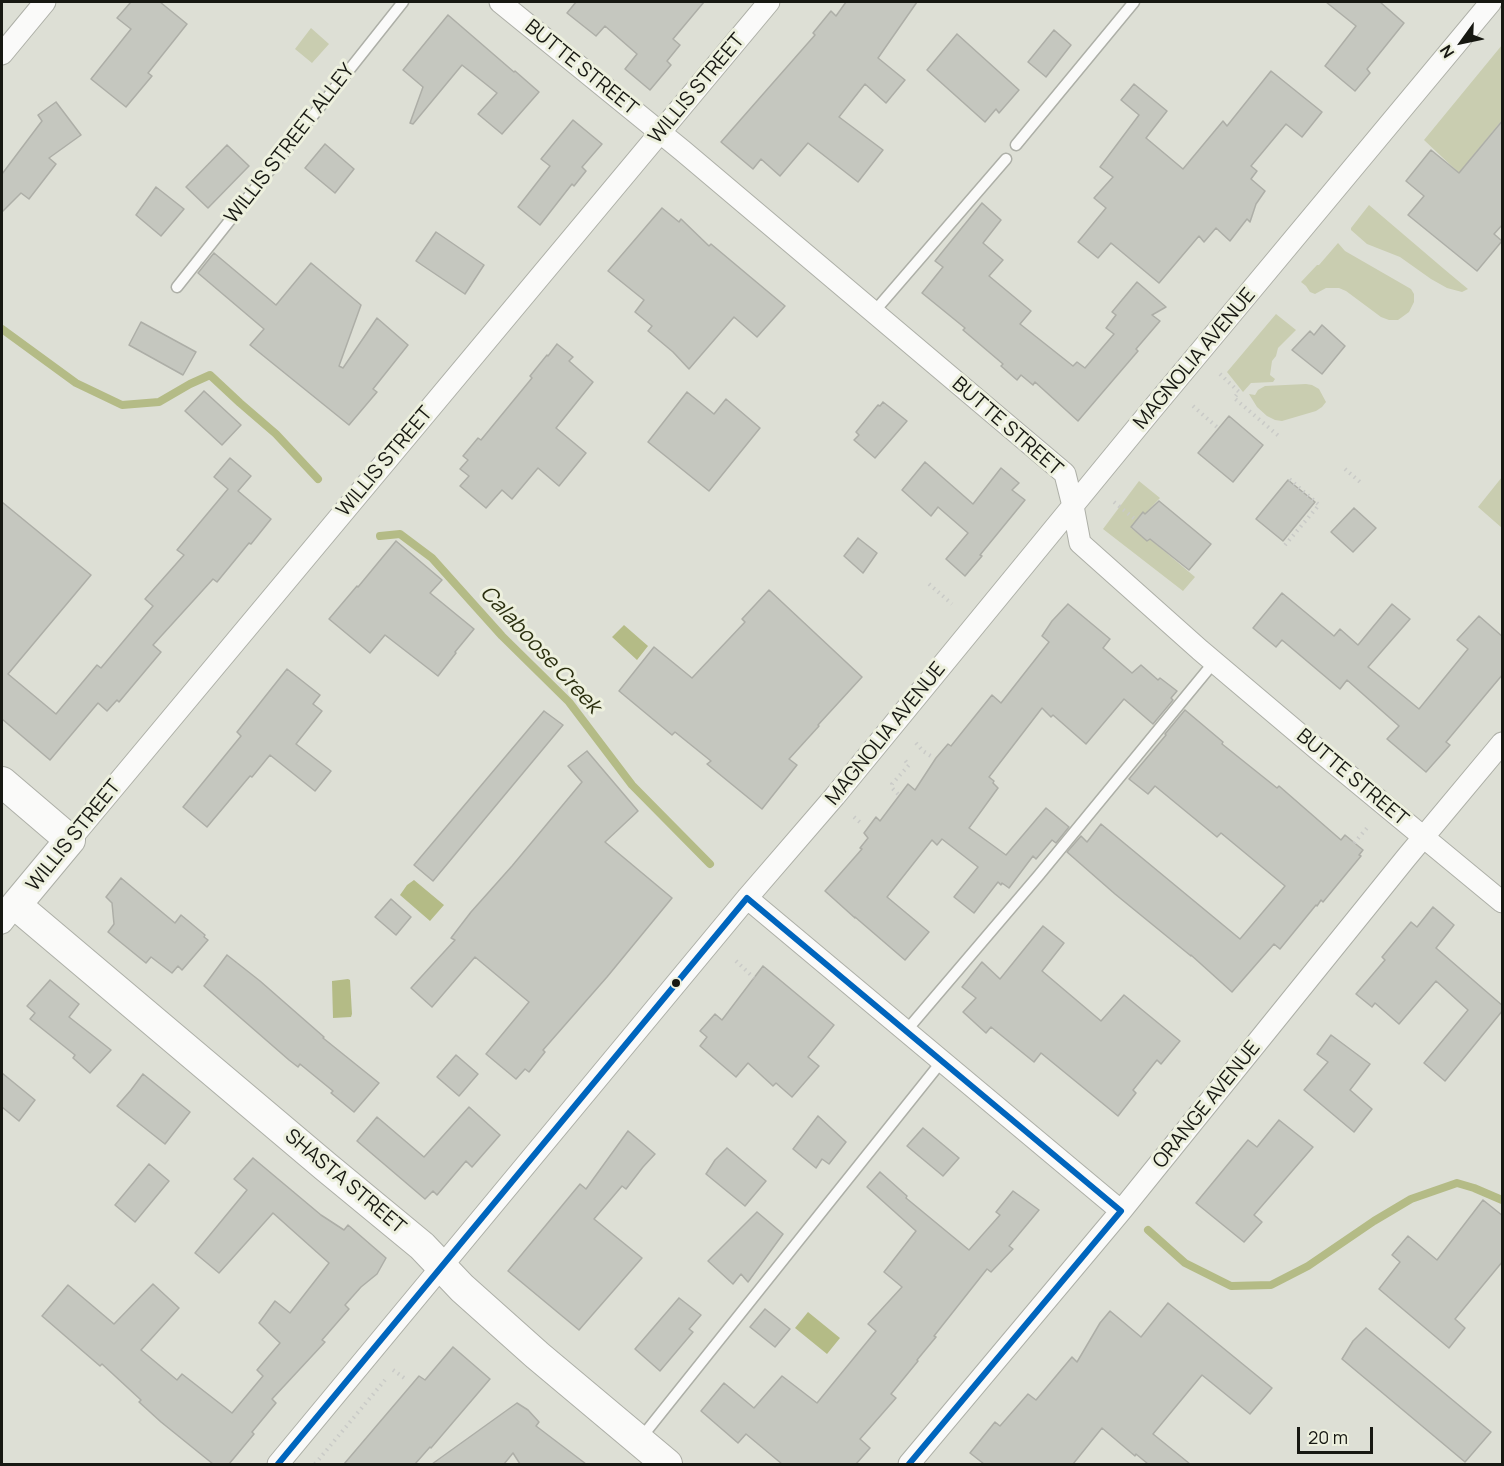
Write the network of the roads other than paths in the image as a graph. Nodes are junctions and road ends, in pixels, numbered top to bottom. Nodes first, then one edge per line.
1 (45, 2) edge
2 (403, 2) edge
3 (500, 2) edge
4 (769, 2) edge
5 (1134, 2) edge
6 (1491, 2) edge
7 (2, 54) edge
8 (661, 133) junction
9 (1016, 145) dead end
10 (1006, 159) dead end
11 (177, 287) dead end
12 (873, 313) junction
13 (1073, 506) junction
14 (1215, 661) junction
15 (1503, 743) edge
16 (2, 783) edge
17 (1424, 837) junction
18 (69, 840) junction
19 (747, 898) junction
20 (1503, 902) edge
21 (9, 914) edge
22 (906, 1031) junction
23 (942, 1061) junction
24 (1121, 1211) junction
25 (442, 1267) junction
26 (639, 1441) junction
27 (278, 1464) edge
28 (667, 1464) edge
29 (909, 1464) edge

1 - 7 street
2 - 11 lane, WILLIS STREET ALLEY
3 - 8 street, BUTTE STREET
4 - 8 street, WILLIS STREET
5 - 9 lane
6 - 13 street, MAGNOLIA AVENUE
8 - 12 street, BUTTE STREET
8 - 18 street, WILLIS STREET
10 - 12 lane
12 - 13 street, BUTTE STREET
13 - 14 street, BUTTE STREET
13 - 19 street, MAGNOLIA AVENUE
14 - 17 street, BUTTE STREET
14 - 22 lane
15 - 17 street, ORANGE AVENUE
16 - 18 street
17 - 20 street, BUTTE STREET
17 - 24 street, ORANGE AVENUE
18 - 21 street, WILLIS STREET
19 - 22 street
19 - 25 street, MAGNOLIA AVENUE
21 - 25 street, SHASTA STREET
22 - 23 street
23 - 24 street
23 - 26 lane
24 - 29 street, ORANGE AVENUE
25 - 26 street, SHASTA STREET
25 - 27 street, MAGNOLIA AVENUE
26 - 28 street, SHASTA STREET

